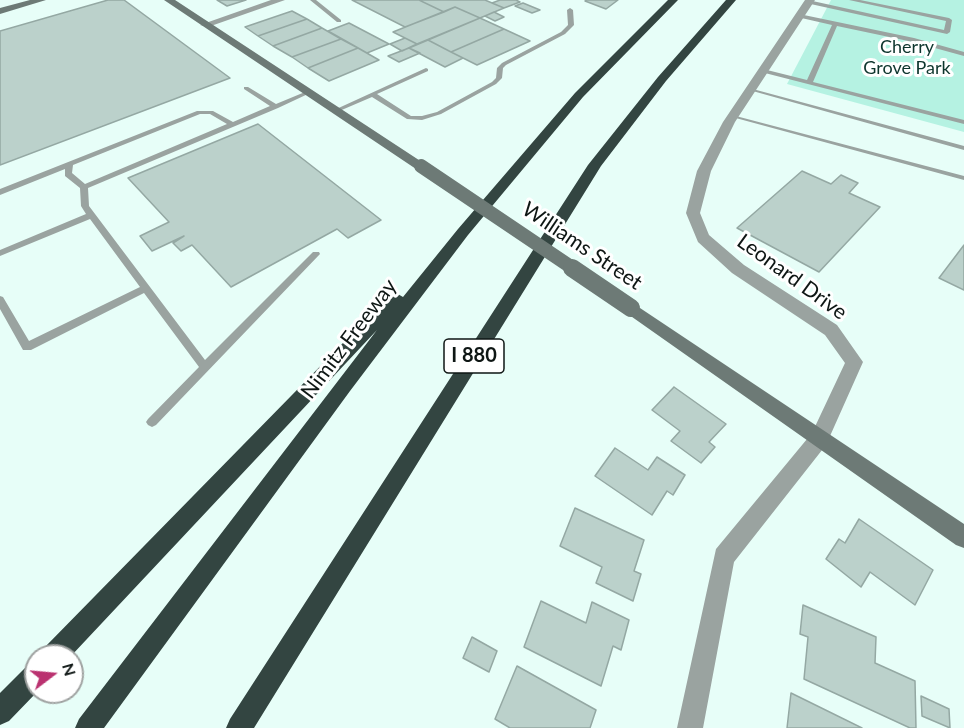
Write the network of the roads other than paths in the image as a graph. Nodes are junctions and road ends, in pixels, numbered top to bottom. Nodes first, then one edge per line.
1 (41, 0) edge
2 (169, 0) edge
3 (280, 0) edge
4 (313, 0) edge
5 (673, 0) edge
6 (731, 0) edge
7 (852, 0) edge
8 (809, 1) edge
9 (570, 10) dead end
10 (0, 11) edge
11 (799, 16) junction
12 (339, 21) dead end
13 (835, 24) junction
14 (205, 25) junction
15 (964, 54) edge
16 (426, 70) dead end
17 (763, 71) junction
18 (808, 83) junction
19 (246, 88) dead end
20 (751, 89) junction
21 (308, 93) junction
22 (372, 94) junction
23 (276, 107) junction
24 (335, 111) junction
25 (734, 116) junction
26 (964, 122) edge
27 (232, 124) junction
28 (964, 148) edge
29 (69, 164) junction
30 (964, 178) edge
31 (84, 187) junction
32 (0, 192) edge
33 (91, 214) junction
34 (463, 232) junction
35 (0, 253) edge
36 (316, 254) dead end
37 (146, 288) junction
38 (0, 300) edge
39 (205, 368) junction
40 (152, 422) dead end
41 (819, 439) junction
42 (964, 537) edge
43 (66, 644) edge
44 (24, 687) edge
45 (0, 712) edge
46 (88, 728) edge
47 (239, 728) edge
48 (690, 728) edge

1 - 10 street
2 - 14 street, Williams Street
3 - 14 street
4 - 12 lane
5 - 34 highway, Nimitz Freeway
6 - 47 highway, I 880
7 - 8 lane
8 - 11 street, Leonard Drive
9 - 22 lane
11 - 13 lane
11 - 17 street, Leonard Drive
13 - 15 lane
13 - 18 lane
14 - 21 street, Williams Street
16 - 22 lane
17 - 18 lane
17 - 20 street, Leonard Drive
18 - 26 lane
19 - 23 lane
20 - 25 street, Leonard Drive
20 - 28 lane
21 - 23 lane
21 - 24 street, Williams Street
22 - 24 lane
23 - 27 lane
24 - 41 street, Williams Street, bridge
25 - 30 lane
25 - 41 street, Leonard Drive
27 - 29 lane
27 - 31 lane
29 - 31 lane
29 - 32 lane
31 - 33 lane
33 - 35 lane
33 - 37 lane
34 - 43 highway
34 - 46 highway, Nimitz Freeway
36 - 39 lane
37 - 38 lane
37 - 39 lane
39 - 40 lane
41 - 42 street, Williams Street
41 - 48 street
44 - 45 highway

